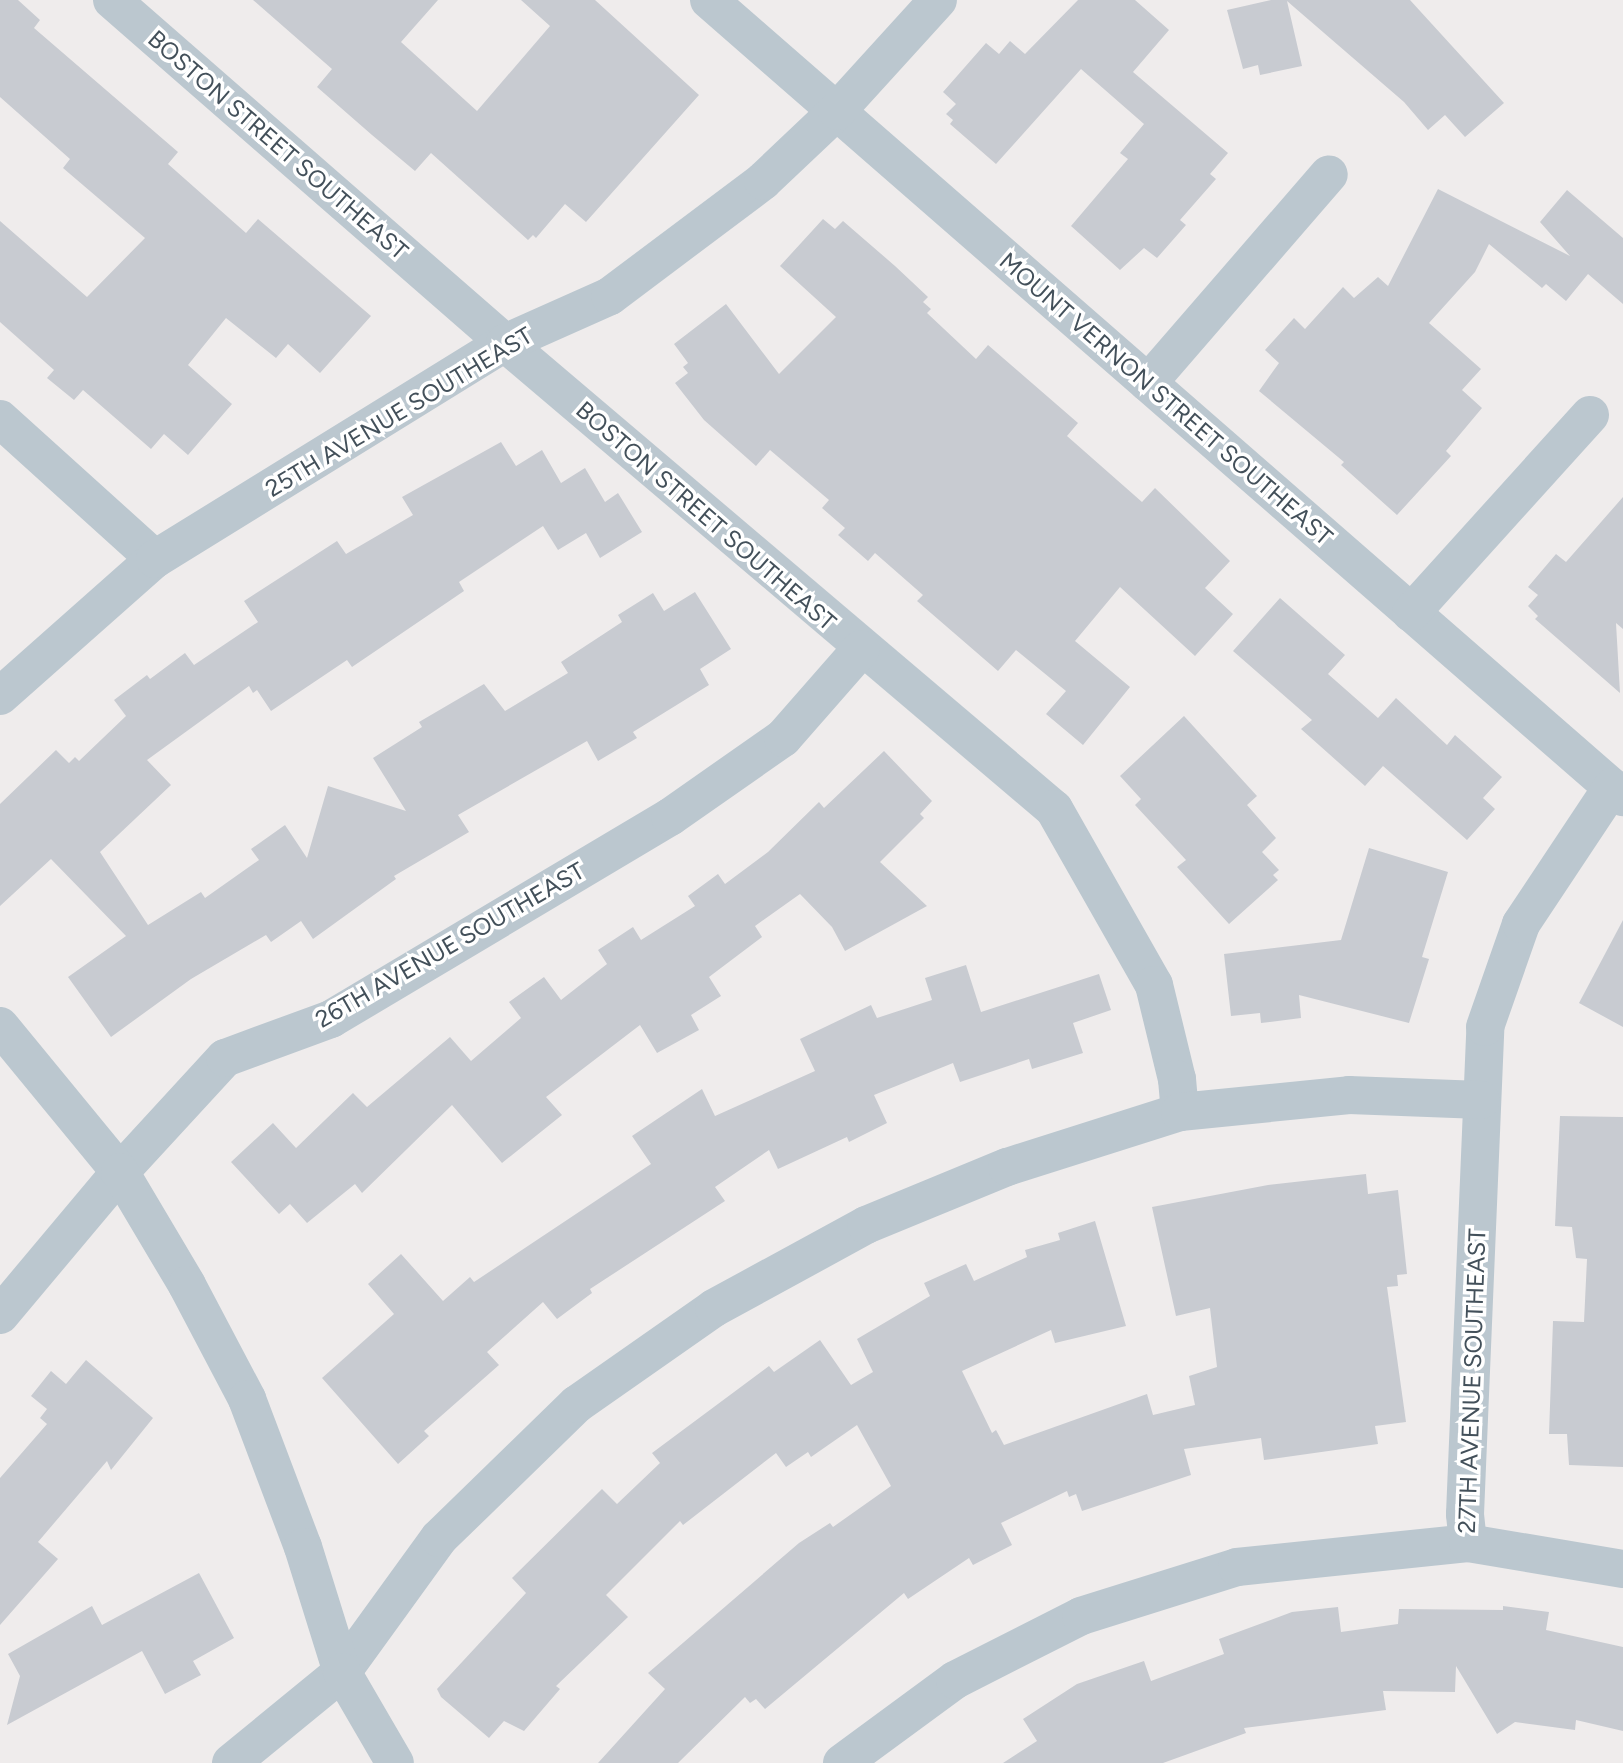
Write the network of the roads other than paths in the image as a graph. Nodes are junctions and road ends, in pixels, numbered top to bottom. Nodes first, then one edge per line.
1 (112, 0) edge
2 (709, 0) edge
3 (938, 0) edge
4 (837, 111) junction
5 (1329, 174) dead end
6 (505, 343) junction
7 (1148, 383) junction
8 (1590, 415) dead end
9 (0, 419) edge
10 (155, 559) junction
11 (1411, 612) junction
12 (861, 649) junction
13 (0, 696) edge
14 (1617, 792) edge
15 (0, 1026) edge
16 (1481, 1100) junction
17 (1180, 1112) junction
18 (120, 1172) junction
19 (0, 1315) edge
20 (1468, 1543) junction
21 (1623, 1569) edge
22 (342, 1672) junction
23 (231, 1763) edge
24 (395, 1763) edge
25 (842, 1763) edge

1 - 6 street, BOSTON STREET SOUTHEAST
2 - 4 street, MOUNT VERNON STREET SOUTHEAST
3 - 4 street, 25TH AVENUE SOUTHEAST
4 - 6 street, 25TH AVENUE SOUTHEAST
4 - 7 street, MOUNT VERNON STREET SOUTHEAST
5 - 7 street
6 - 10 street, 25TH AVENUE SOUTHEAST
6 - 12 street, BOSTON STREET SOUTHEAST
7 - 11 street, MOUNT VERNON STREET SOUTHEAST
8 - 11 street
9 - 10 street
10 - 13 street, 25TH AVENUE SOUTHEAST
11 - 14 street, MOUNT VERNON STREET SOUTHEAST
12 - 17 street, BOSTON STREET SOUTHEAST
12 - 18 street, 26TH AVENUE SOUTHEAST
14 - 16 street, 27TH AVENUE SOUTHEAST
15 - 18 street
16 - 17 street
16 - 20 street, 27TH AVENUE SOUTHEAST
17 - 22 street
18 - 19 street, 26TH AVENUE SOUTHEAST
18 - 22 street
20 - 21 street
20 - 25 street, 27TH AVENUE SOUTHEAST
22 - 23 street
22 - 24 street

